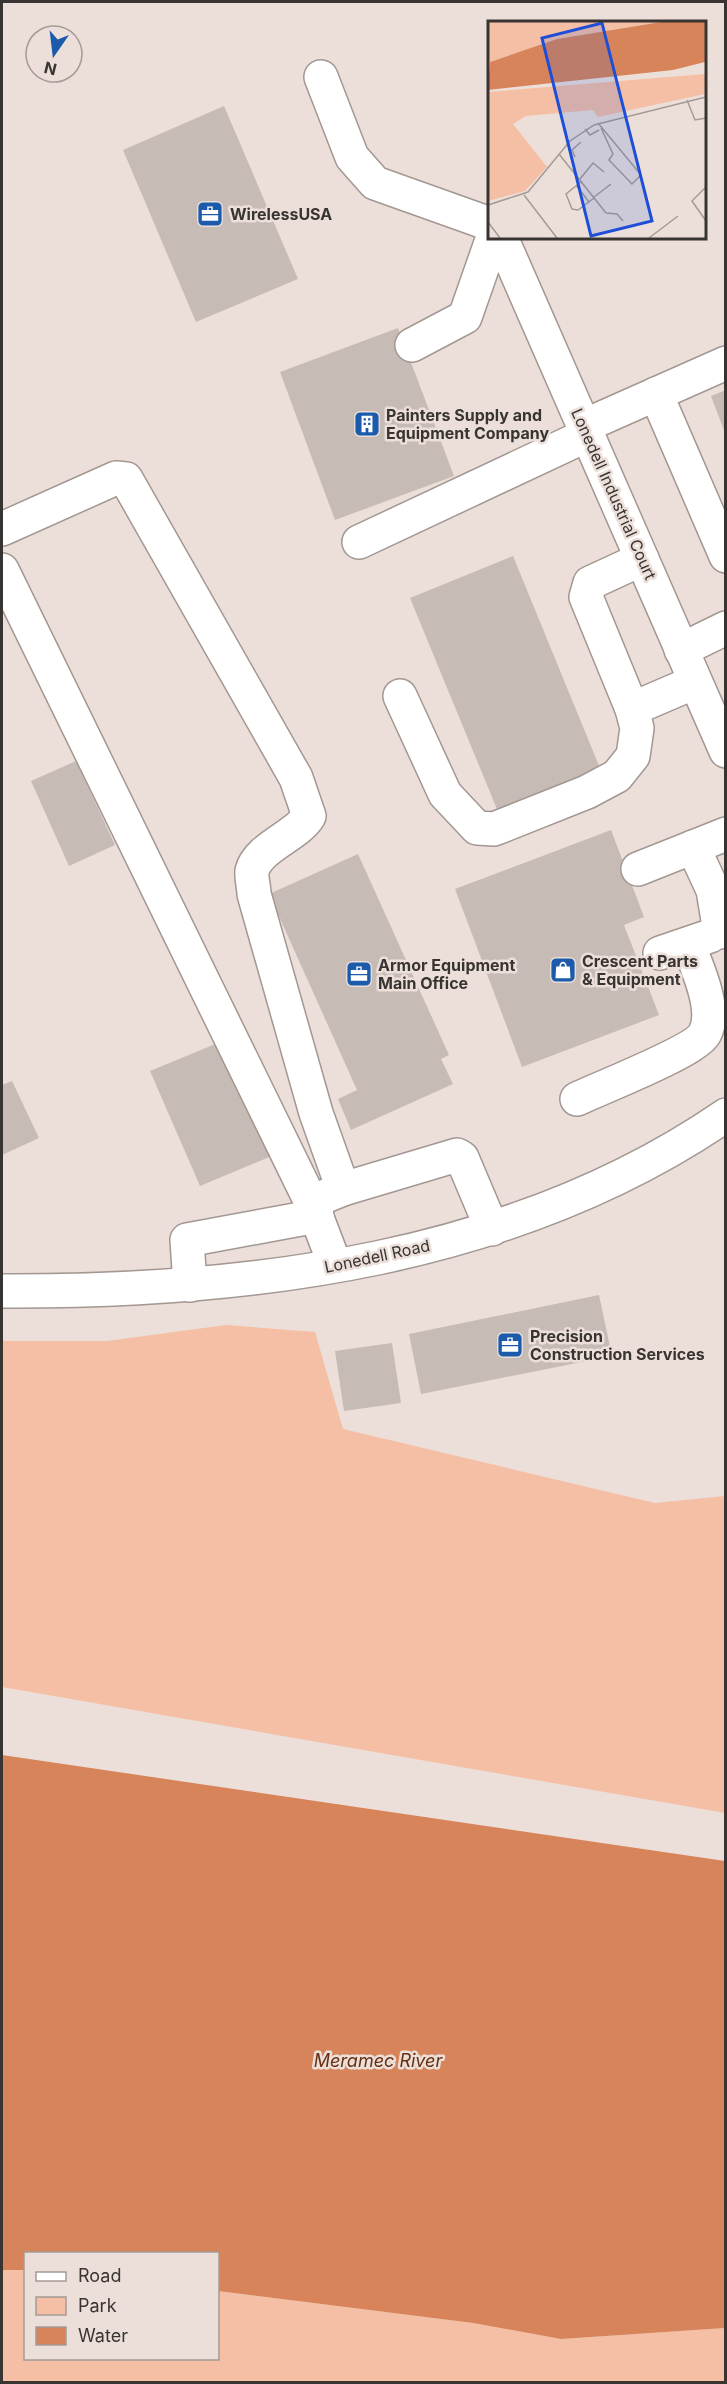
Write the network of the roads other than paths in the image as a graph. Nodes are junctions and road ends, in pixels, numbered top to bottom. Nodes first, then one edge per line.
1 (321, 77) dead end
2 (488, 223) edge
3 (493, 238) edge
4 (501, 238) edge
5 (412, 345) dead end
6 (726, 363) edge
7 (656, 394) junction
8 (585, 430) junction
9 (2, 529) edge
10 (359, 542) dead end
11 (726, 556) edge
12 (642, 559) junction
13 (2, 570) edge
14 (726, 628) edge
15 (681, 650) junction
16 (695, 682) junction
17 (400, 696) dead end
18 (632, 709) junction
19 (726, 751) edge
20 (726, 834) edge
21 (693, 847) junction
22 (638, 869) dead end
23 (723, 931) edge
24 (577, 1099) dead end
25 (726, 1115) edge
26 (343, 1189) junction
27 (314, 1209) junction
28 (492, 1229) junction
29 (335, 1265) junction
30 (190, 1286) junction
31 (2, 1291) edge

1 - 2 street
3 - 5 street
4 - 8 street, Lonedell Industrial Court
6 - 7 street
7 - 8 street
7 - 11 street
8 - 10 street
8 - 12 street, Lonedell Industrial Court
9 - 26 street
12 - 15 street, Lonedell Industrial Court
12 - 18 street
13 - 27 street
14 - 15 street
15 - 16 street, Lonedell Industrial Court
16 - 18 street
16 - 19 street, Lonedell Industrial Court
17 - 18 street
20 - 21 street
21 - 22 street
21 - 23 street
23 - 24 street
25 - 28 street, Lonedell Road
26 - 27 street
26 - 28 street
27 - 29 street
27 - 30 street
28 - 29 street, Lonedell Road
29 - 30 street, Lonedell Road
30 - 31 street, Lonedell Road

